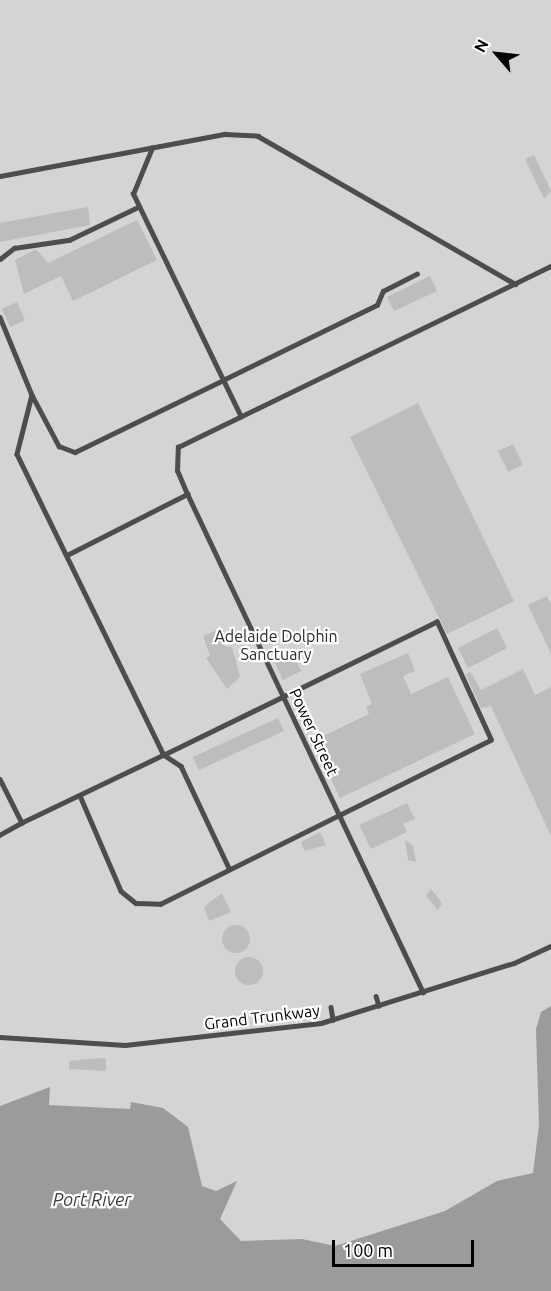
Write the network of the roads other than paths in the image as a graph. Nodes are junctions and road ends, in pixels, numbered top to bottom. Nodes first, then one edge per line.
1 (152, 148) junction
2 (0, 176) edge
3 (138, 207) junction
4 (0, 260) edge
5 (551, 266) edge
6 (417, 274) dead end
7 (514, 284) junction
8 (0, 317) edge
9 (223, 380) junction
10 (32, 395) junction
11 (241, 417) junction
12 (187, 494) junction
13 (67, 555) junction
14 (284, 697) junction
15 (164, 755) junction
16 (0, 779) edge
17 (81, 798) junction
18 (339, 812) junction
19 (22, 823) junction
20 (0, 835) edge
21 (229, 868) junction
22 (551, 946) edge
23 (423, 993) junction
24 (376, 996) dead end
25 (379, 1006) junction
26 (331, 1007) dead end
27 (333, 1020) junction
28 (0, 1037) edge

1 - 2 lane
1 - 3 lane
1 - 7 lane
3 - 4 lane
3 - 9 lane
5 - 7 lane
6 - 9 lane
7 - 11 lane
8 - 10 lane
9 - 10 lane
9 - 11 lane
10 - 13 lane
11 - 12 lane, Power Street
12 - 13 lane
12 - 14 lane, Power Street
13 - 15 lane
14 - 15 lane
14 - 18 lane, Power Street
14 - 18 lane
15 - 17 lane
15 - 21 lane
16 - 19 lane
17 - 19 lane
17 - 21 lane
18 - 21 lane
18 - 23 lane, Power Street
19 - 20 lane
22 - 23 lane, Grand Trunkway
23 - 25 lane, Grand Trunkway
24 - 25 lane
25 - 27 lane, Grand Trunkway
26 - 27 lane
27 - 28 lane, Grand Trunkway

